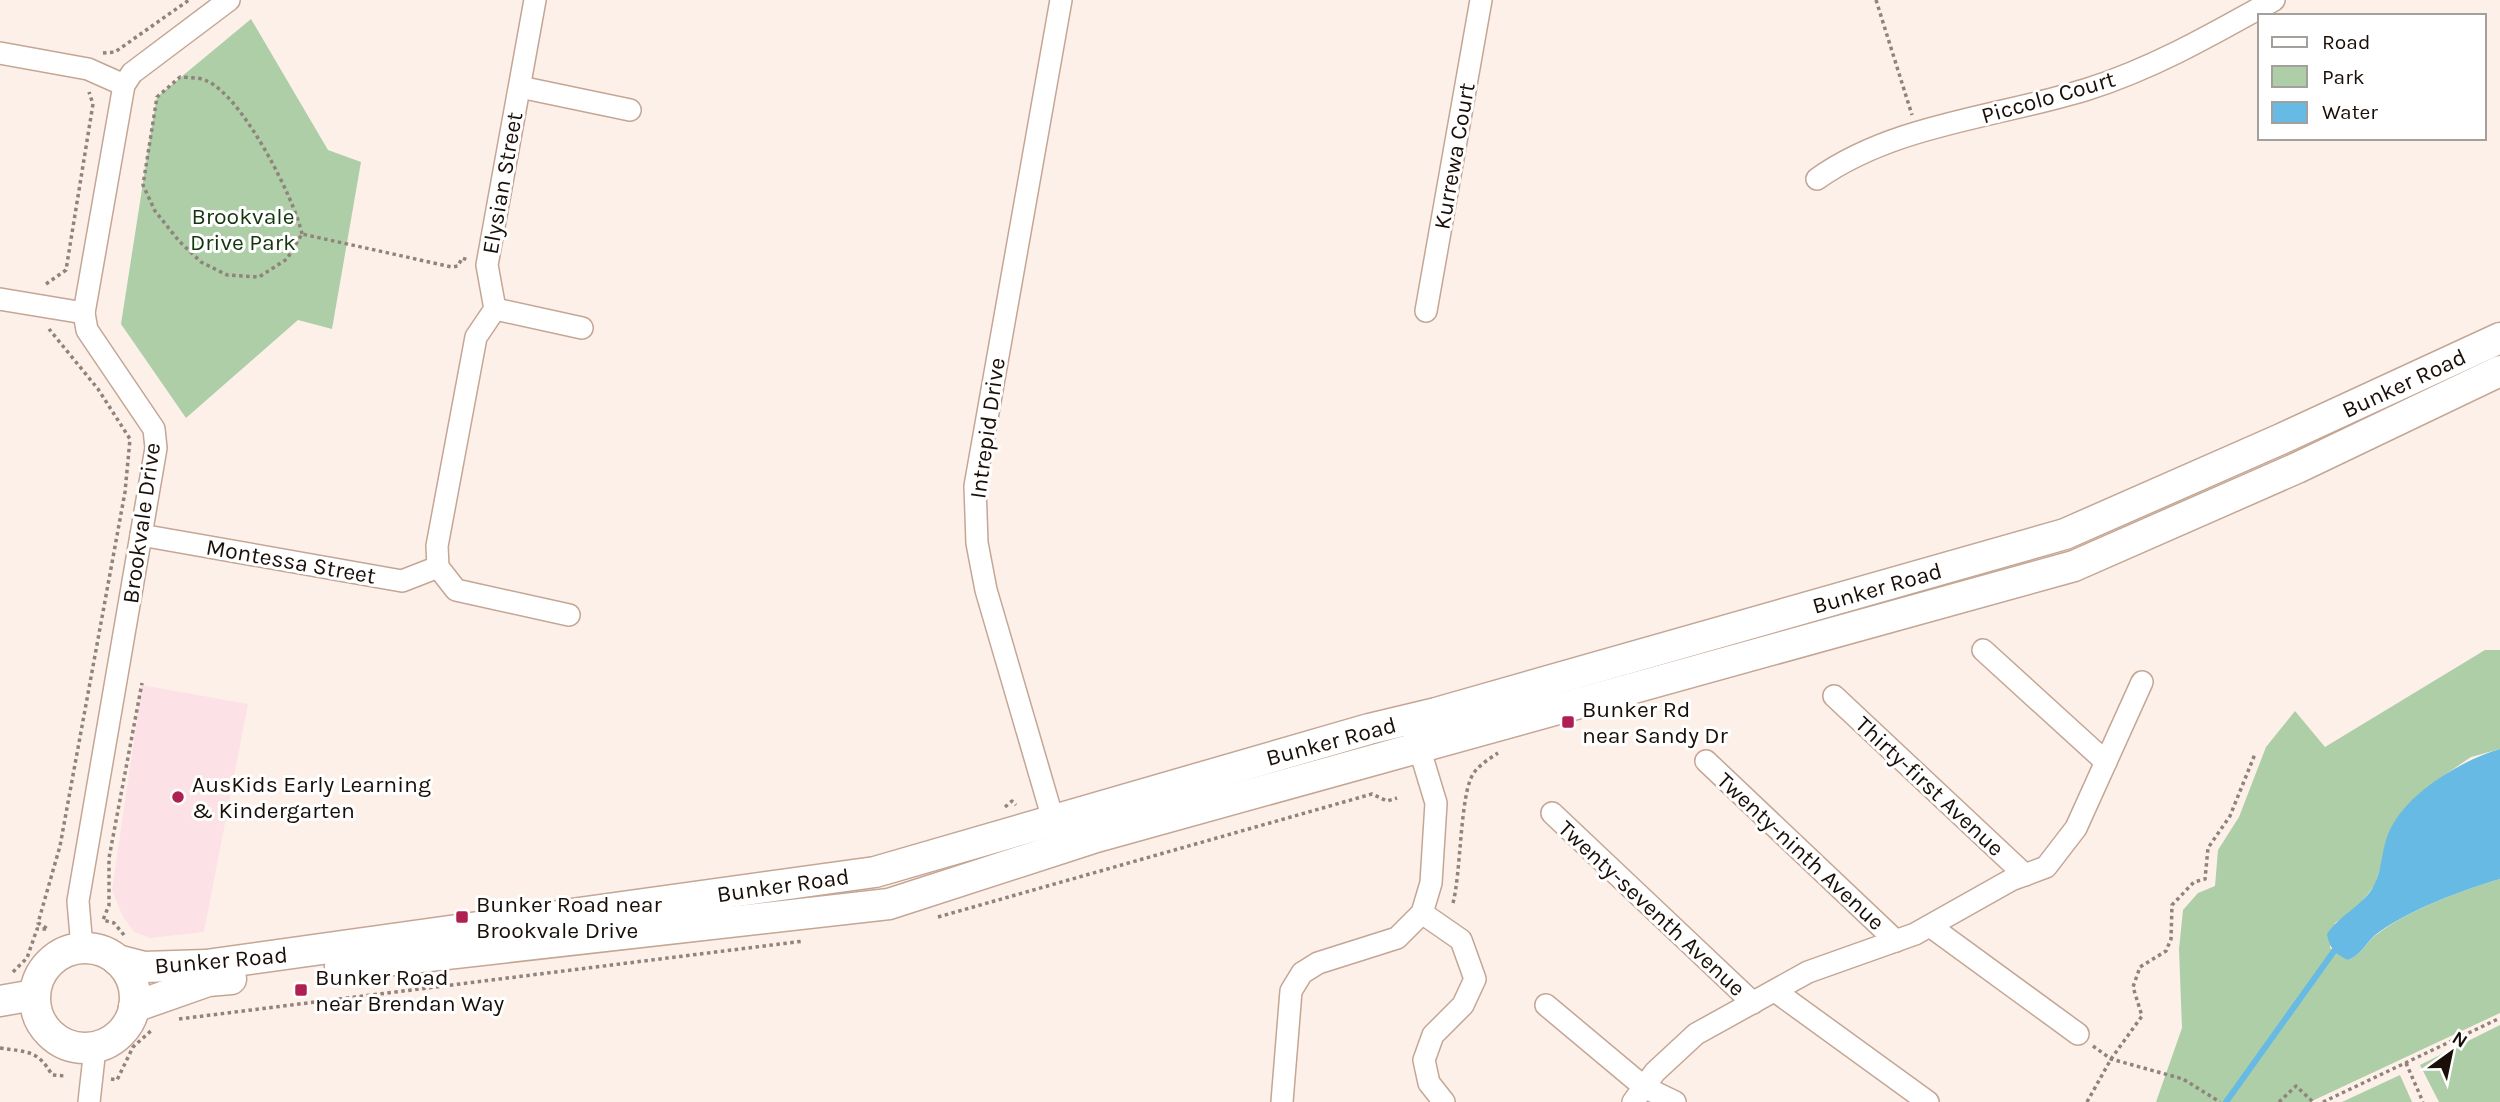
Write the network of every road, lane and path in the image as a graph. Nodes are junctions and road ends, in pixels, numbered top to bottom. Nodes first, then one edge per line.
1 (189, 0) edge
2 (229, 0) edge
3 (536, 0) edge
4 (1061, 0) edge
5 (1481, 0) edge
6 (1876, 0) edge
7 (2274, 0) edge
8 (0, 53) edge
9 (94, 54) dead end
10 (84, 85) dead end
11 (124, 85) junction
12 (520, 87) junction
13 (630, 110) dead end
14 (1918, 134) junction
15 (1817, 179) dead end
16 (302, 233) junction
17 (487, 265) junction
18 (41, 292) dead end
19 (0, 299) edge
20 (495, 309) junction
21 (1426, 312) dead end
22 (84, 313) junction
23 (46, 324) dead end
24 (582, 328) dead end
25 (2500, 338) edge
26 (2500, 371) edge
27 (2065, 534) junction
28 (141, 535) junction
29 (2074, 566) junction
30 (438, 567) junction
31 (569, 615) dead end
32 (1983, 650) dead end
33 (2142, 682) dead end
34 (142, 683) dead end
35 (1834, 696) dead end
36 (1409, 719) junction
37 (1420, 749) junction
38 (2255, 754) dead end
39 (1706, 761) dead end
40 (2106, 762) junction
41 (1016, 805) dead end
42 (1003, 810) dead end
43 (1552, 813) dead end
44 (1058, 835) junction
45 (2025, 875) junction
46 (1422, 913) junction
47 (1930, 926) junction
48 (1896, 941) junction
49 (82, 948) junction
50 (123, 950) junction
51 (0, 976) edge
52 (1775, 991) junction
53 (34, 995) junction
54 (0, 1001) edge
55 (1753, 1003) junction
56 (1546, 1006) dead end
57 (134, 1007) junction
58 (2500, 1018) edge
59 (2078, 1034) joint
60 (0, 1048) edge
61 (95, 1048) junction
62 (2111, 1059) junction
63 (2406, 1063) junction
64 (65, 1076) dead end
65 (1638, 1095) edge
66 (2088, 1100) edge
67 (89, 1102) edge
68 (1282, 1102) edge
69 (1444, 1102) edge
70 (1675, 1102) edge
71 (1928, 1102) edge
72 (2220, 1102) edge
73 (2279, 1102) edge
74 (2313, 1102) edge
75 (2323, 1102) edge
76 (2423, 1102) edge

1 - 9 path
2 - 11 street
3 - 12 street, Elysian Street
4 - 44 street, Intrepid Drive
5 - 21 street, Kurrewa Court
6 - 14 path
7 - 14 street, Piccolo Court
8 - 11 street
10 - 18 path
11 - 22 street
12 - 13 street
12 - 17 street, Elysian Street
14 - 15 street, Piccolo Court
16 - 16 path
16 - 17 path
17 - 20 street, Elysian Street
19 - 22 street
20 - 24 street
20 - 30 street
22 - 28 street, Brookvale Drive
23 - 51 path
25 - 27 main road, Bunker Road
26 - 29 main road, Bunker Road
27 - 29 main road
27 - 36 main road, Bunker Road
28 - 30 street, Montessa Street
28 - 49 street, Brookvale Drive
29 - 37 main road, Bunker Road
30 - 31 street
32 - 40 street
33 - 40 street
34 - 50 path
35 - 45 street, Thirty-first Avenue
36 - 37 street
36 - 44 main road, Bunker Road
37 - 44 main road, Bunker Road
37 - 46 street
38 - 62 path
39 - 48 street, Twenty-ninth Avenue
40 - 45 street
41 - 42 path
43 - 55 street, Twenty-seventh Avenue
44 - 50 main road, Bunker Road
44 - 57 main road, Bunker Road
45 - 47 street
46 - 68 street
46 - 69 street
47 - 48 street
47 - 59 street
48 - 52 street
49 - 50 main road
49 - 53 main road
50 - 57 main road
52 - 55 street
52 - 71 street
53 - 54 main road
53 - 61 main road
55 - 65 street
56 - 65 street
57 - 61 main road
58 - 63 path
59 - 62 path
60 - 64 path
61 - 67 street
62 - 66 path
62 - 72 path
63 - 75 path
63 - 76 path
65 - 70 street
73 - 74 path

